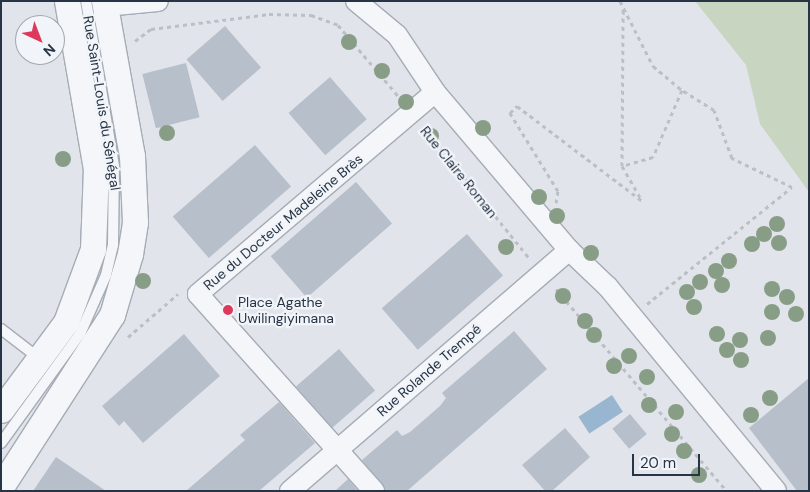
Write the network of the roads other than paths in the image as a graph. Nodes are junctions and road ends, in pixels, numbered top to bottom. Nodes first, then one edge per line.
1 (67, 1) edge
2 (158, 1) edge
3 (356, 1) edge
4 (98, 3) edge
5 (435, 92) junction
6 (569, 250) junction
7 (1, 329) edge
8 (41, 360) junction
9 (1, 410) edge
10 (1, 443) edge
11 (338, 449) junction
12 (1, 488) edge
13 (290, 491) edge
14 (374, 491) edge
15 (776, 491) edge

1 - 8 street, Rue Saint-Louis du Sénégal
2 - 4 street
3 - 5 street
4 - 10 lane, Rue Saint-Louis du Sénégal
4 - 12 street, Rue Saint-Louis du Sénégal
5 - 6 street
5 - 11 street, Rue du Docteur Madeleine Brès
6 - 11 street, Rue Rolande Trempé
6 - 15 street
7 - 8 lane
8 - 9 street, Rue Saint-Louis du Sénégal
11 - 13 street, Rue Rolande Trempé
11 - 14 street, Rue du Docteur Madeleine Brès

